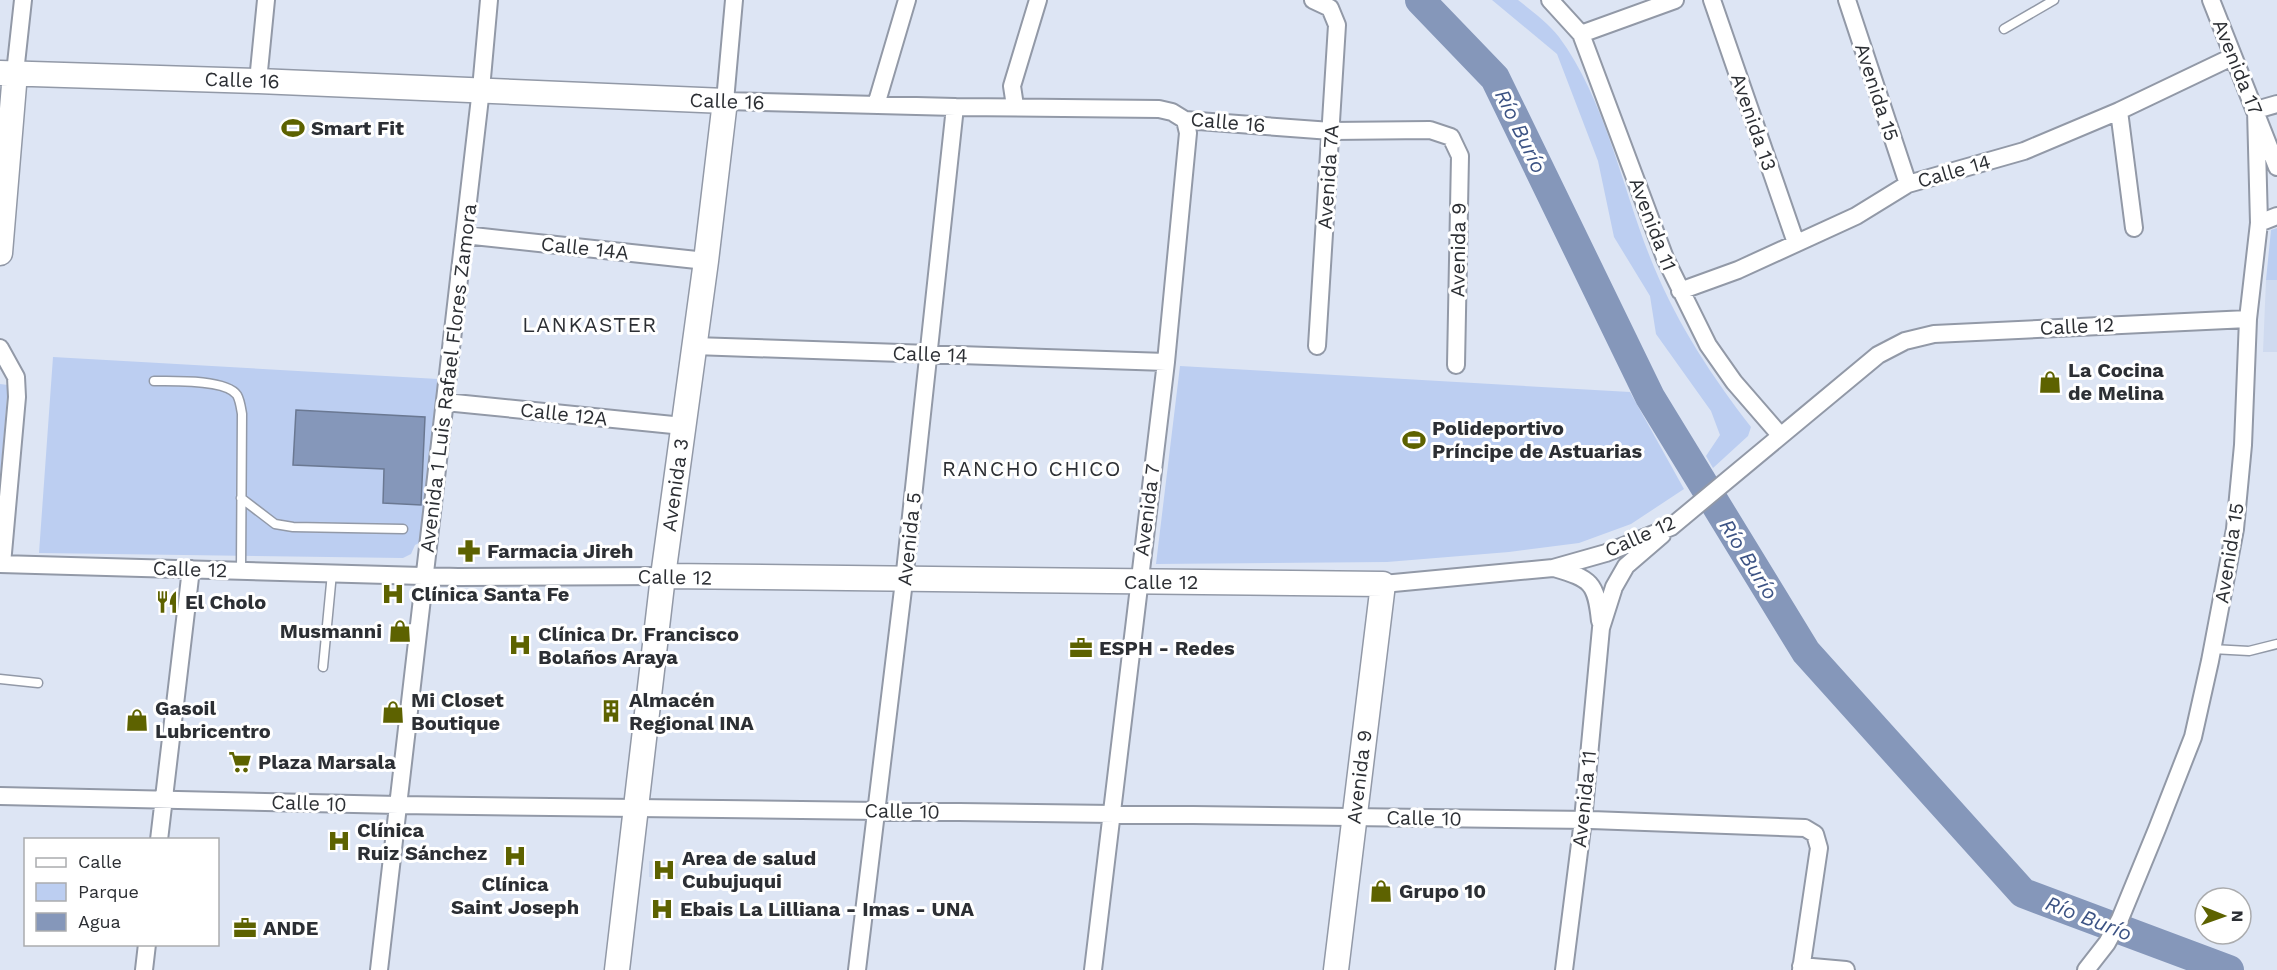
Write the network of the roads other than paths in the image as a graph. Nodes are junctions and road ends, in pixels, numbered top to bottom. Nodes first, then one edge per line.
1 (23, 0) edge
2 (266, 0) edge
3 (489, 0) edge
4 (734, 0) edge
5 (907, 0) edge
6 (1038, 0) edge
7 (1313, 0) edge
8 (1550, 0) edge
9 (1675, 0) edge
10 (1712, 0) edge
11 (1847, 0) edge
12 (2054, 0) edge
13 (2211, 0) edge
14 (2004, 29) dead end
15 (1581, 34) junction
16 (2232, 57) junction
17 (7, 73) edge
18 (258, 81) junction
19 (481, 89) junction
20 (725, 101) junction
21 (2277, 104) edge
22 (876, 105) junction
23 (1016, 106) junction
24 (955, 107) junction
25 (2256, 110) junction
26 (2119, 111) junction
27 (1185, 120) junction
28 (1331, 130) junction
29 (1450, 137) joint
30 (2277, 167) edge
31 (1908, 184) junction
32 (2277, 216) edge
33 (2259, 224) junction
34 (2134, 228) dead end
35 (464, 235) junction
36 (1796, 243) junction
37 (0, 253) edge
38 (706, 261) junction
39 (1680, 291) junction
40 (2248, 319) junction
41 (694, 346) junction
42 (1317, 346) dead end
43 (0, 348) edge
44 (929, 354) junction
45 (1166, 362) junction
46 (1456, 365) dead end
47 (154, 381) dead end
48 (445, 402) junction
49 (683, 426) junction
50 (1780, 435) junction
51 (242, 498) junction
52 (1671, 527) junction
53 (403, 529) dead end
54 (1, 564) edge
55 (1553, 568) junction
56 (191, 569) junction
57 (241, 570) junction
58 (333, 573) junction
59 (425, 575) junction
60 (663, 576) junction
61 (904, 580) junction
62 (1138, 582) junction
63 (1383, 584) junction
64 (1601, 628) junction
65 (2277, 644) edge
66 (2212, 649) junction
67 (323, 667) dead end
68 (0, 679) edge
69 (38, 683) dead end
70 (0, 796) edge
71 (164, 798) junction
72 (398, 806) junction
73 (636, 808) junction
74 (875, 810) junction
75 (1112, 814) junction
76 (1355, 817) junction
77 (1583, 820) junction
78 (159, 838) edge
79 (147, 946) edge
80 (1801, 968) edge
81 (144, 970) edge
82 (379, 970) edge
83 (617, 970) edge
84 (857, 970) edge
85 (1093, 970) edge
86 (1336, 970) edge
87 (1564, 970) edge
88 (1846, 970) edge
89 (2086, 970) edge

1 - 17 street
2 - 18 street
3 - 19 street, Avenida 1 Luis Rafael Flores Zamora
4 - 20 street, Avenida 3
5 - 22 street
6 - 23 street
7 - 28 street, Avenida 7A
8 - 15 street, Avenida 11
9 - 15 street
10 - 36 street, Avenida 13
11 - 31 street, Avenida 15
12 - 14 lane
13 - 16 street, Avenida 17
15 - 39 street, Avenida 11
16 - 25 street, Avenida 17
16 - 26 street, Calle 14
17 - 18 street, Calle 16
17 - 37 street
18 - 19 street, Calle 16
19 - 20 street, Calle 16
19 - 35 street, Avenida 1 Luis Rafael Flores Zamora
20 - 22 street, Calle 16
20 - 38 street, Avenida 3
21 - 25 street
22 - 24 street, Calle 16
23 - 24 street, Calle 16
23 - 27 street, Calle 16
24 - 44 street, Avenida 5
25 - 30 street, Avenida 17
25 - 33 street, Avenida 15
26 - 31 street, Calle 14
26 - 34 street
27 - 28 street, Calle 16
27 - 45 street, Avenida 7
28 - 29 street, Calle 16
28 - 42 street, Avenida 7A
29 - 46 street, Avenida 9
31 - 36 street, Calle 14
32 - 33 street
33 - 40 street, Avenida 15
35 - 38 street, Calle 14A
35 - 48 street, Avenida 1 Luis Rafael Flores Zamora
36 - 39 street, Calle 14
38 - 41 street, Avenida 3
39 - 50 street, Avenida 11
40 - 50 street, Calle 12
40 - 66 street, Avenida 15
41 - 44 street, Calle 14
41 - 49 street, Avenida 3
43 - 54 street
44 - 45 street, Calle 14
44 - 61 street, Avenida 5
45 - 62 street, Avenida 7
47 - 51 lane
48 - 49 street, Calle 12A
48 - 59 street, Avenida 1 Luis Rafael Flores Zamora
49 - 60 street, Avenida 3
50 - 52 street, Calle 12
51 - 53 lane
51 - 57 lane
52 - 55 street, Calle 12
52 - 64 street, Avenida 11
54 - 56 street, Calle 12
55 - 63 street, Calle 12
55 - 64 street, Avenida 11
56 - 57 street, Calle 12
56 - 71 street
57 - 58 street, Calle 12
58 - 59 street, Calle 12
58 - 67 lane
59 - 60 street, Calle 12
59 - 72 street, Avenida 1 Luis Rafael Flores Zamora
60 - 61 street, Calle 12
60 - 73 street, Avenida 3
61 - 62 street, Calle 12
61 - 74 street, Avenida 5
62 - 63 street, Calle 12
62 - 75 street, Avenida 7
63 - 76 street, Avenida 9
64 - 77 street, Avenida 11
65 - 66 lane
66 - 89 street, Avenida 15
68 - 69 lane
70 - 71 street, Calle 10
71 - 72 street, Calle 10
71 - 78 street
72 - 73 street, Calle 10
72 - 82 street, Avenida 1 Luis Rafael Flores Zamora
73 - 74 street, Calle 10
73 - 83 street, Avenida 3
74 - 75 street, Calle 10
74 - 84 street, Avenida 5
75 - 76 street, Calle 10
75 - 85 street, Avenida 7
76 - 77 street, Calle 10
76 - 86 street, Avenida 9
77 - 80 street, Calle 10
77 - 87 street, Avenida 11
79 - 81 street
80 - 88 street

